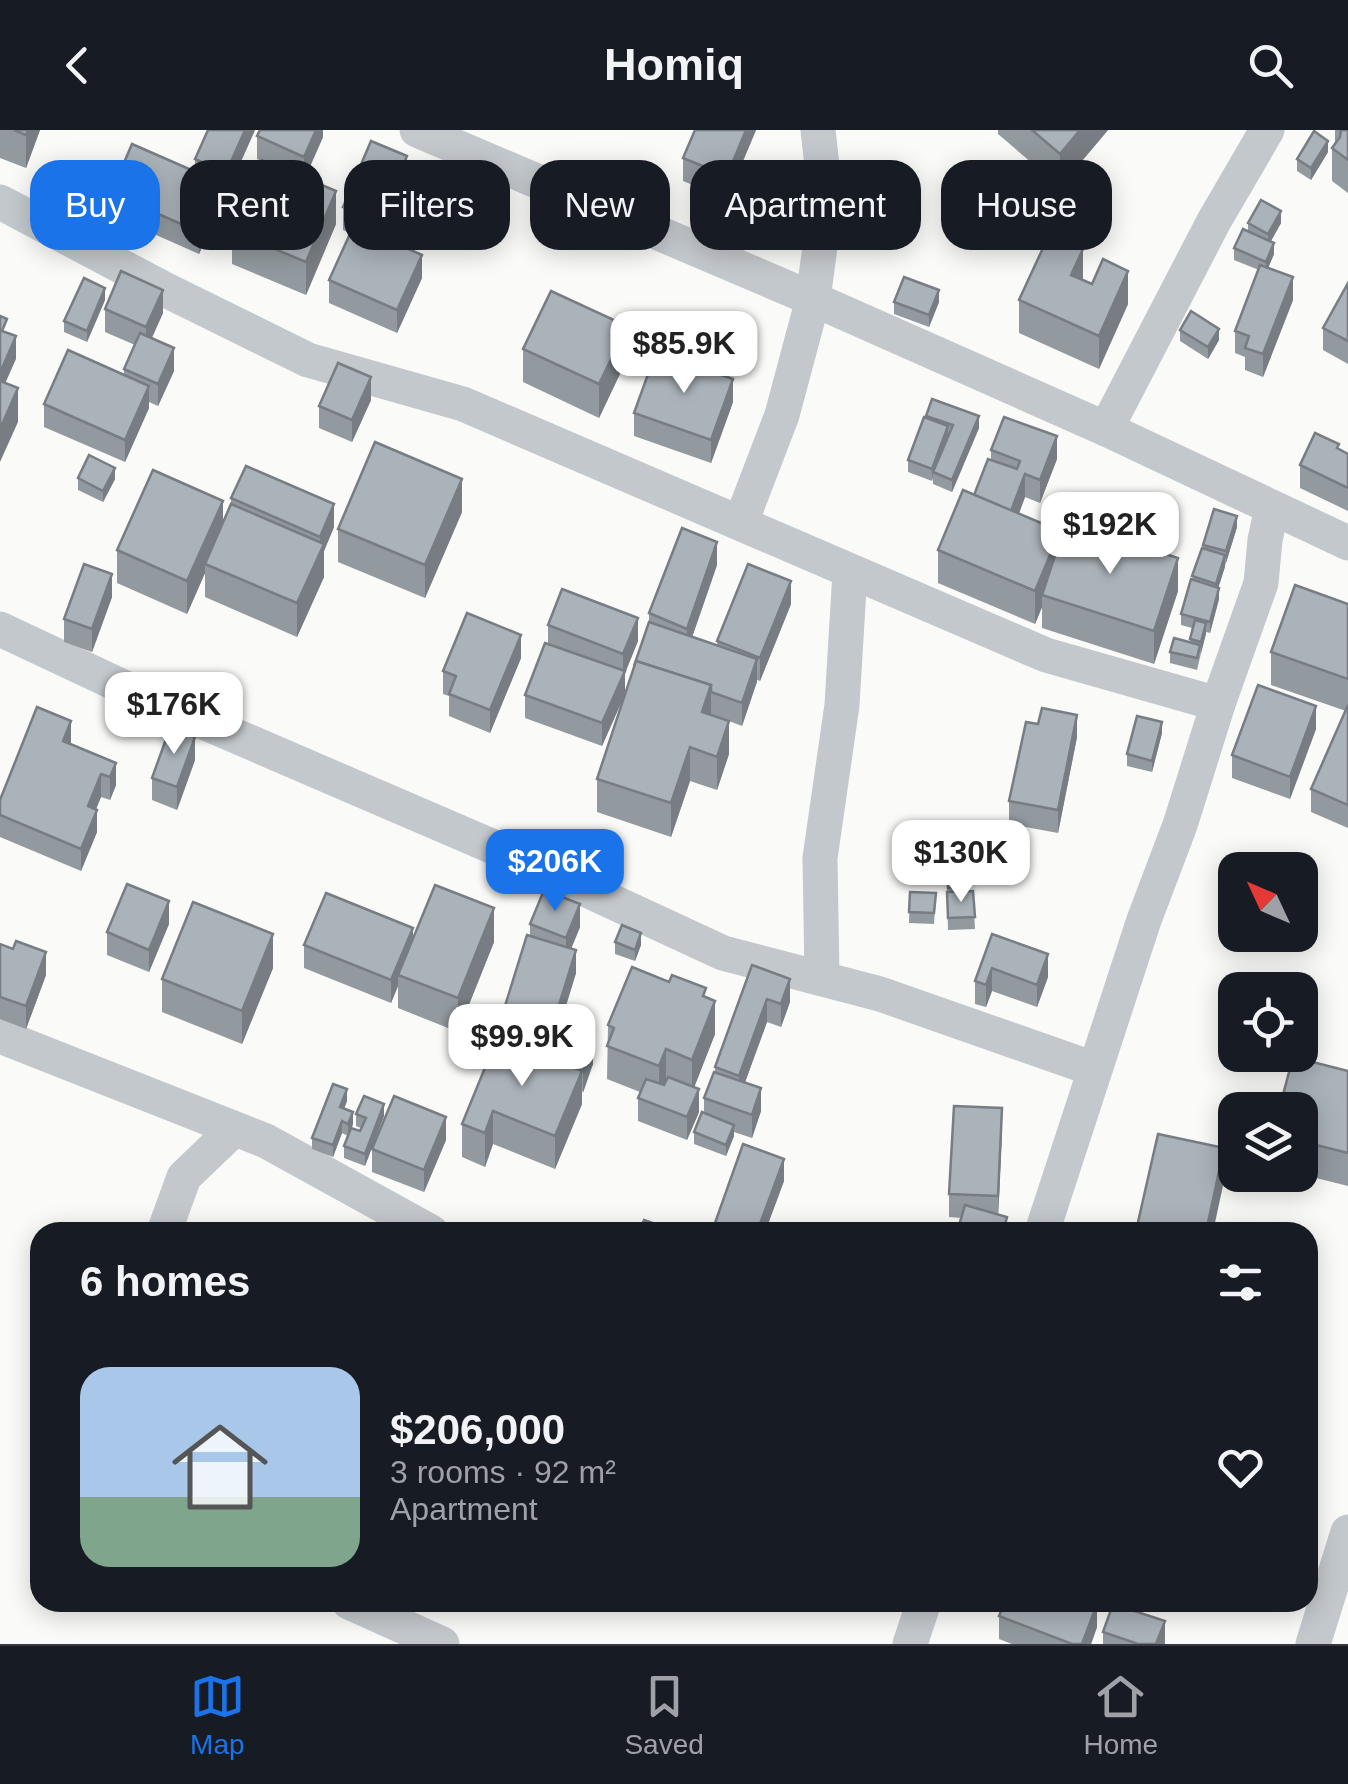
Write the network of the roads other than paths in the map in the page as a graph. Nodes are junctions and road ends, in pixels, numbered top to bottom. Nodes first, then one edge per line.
1 (417, 130) edge
2 (818, 130) edge
3 (1267, 130) edge
4 (0, 202) edge
5 (813, 299) junction
6 (1106, 429) junction
7 (1272, 508) junction
8 (740, 522) junction
9 (1348, 543) edge
10 (850, 572) junction
11 (0, 628) edge
12 (1218, 704) junction
13 (822, 978) junction
14 (0, 1036) edge
15 (1094, 1069) junction
16 (234, 1129) junction
17 (168, 1222) edge
18 (413, 1222) edge
19 (1045, 1222) edge
20 (1348, 1532) edge
21 (394, 1612) edge
22 (921, 1612) edge
23 (442, 1644) edge
24 (910, 1644) edge
25 (1313, 1644) edge

1 - 5 street
2 - 5 street
3 - 6 street
4 - 8 street
5 - 6 street
5 - 8 street
6 - 7 street
7 - 9 street
7 - 12 street
8 - 10 street
10 - 12 street
10 - 13 street
11 - 13 street
12 - 15 street
13 - 15 street
14 - 16 street
15 - 19 street
16 - 17 street
16 - 18 street
20 - 25 street
21 - 23 street
22 - 24 street

